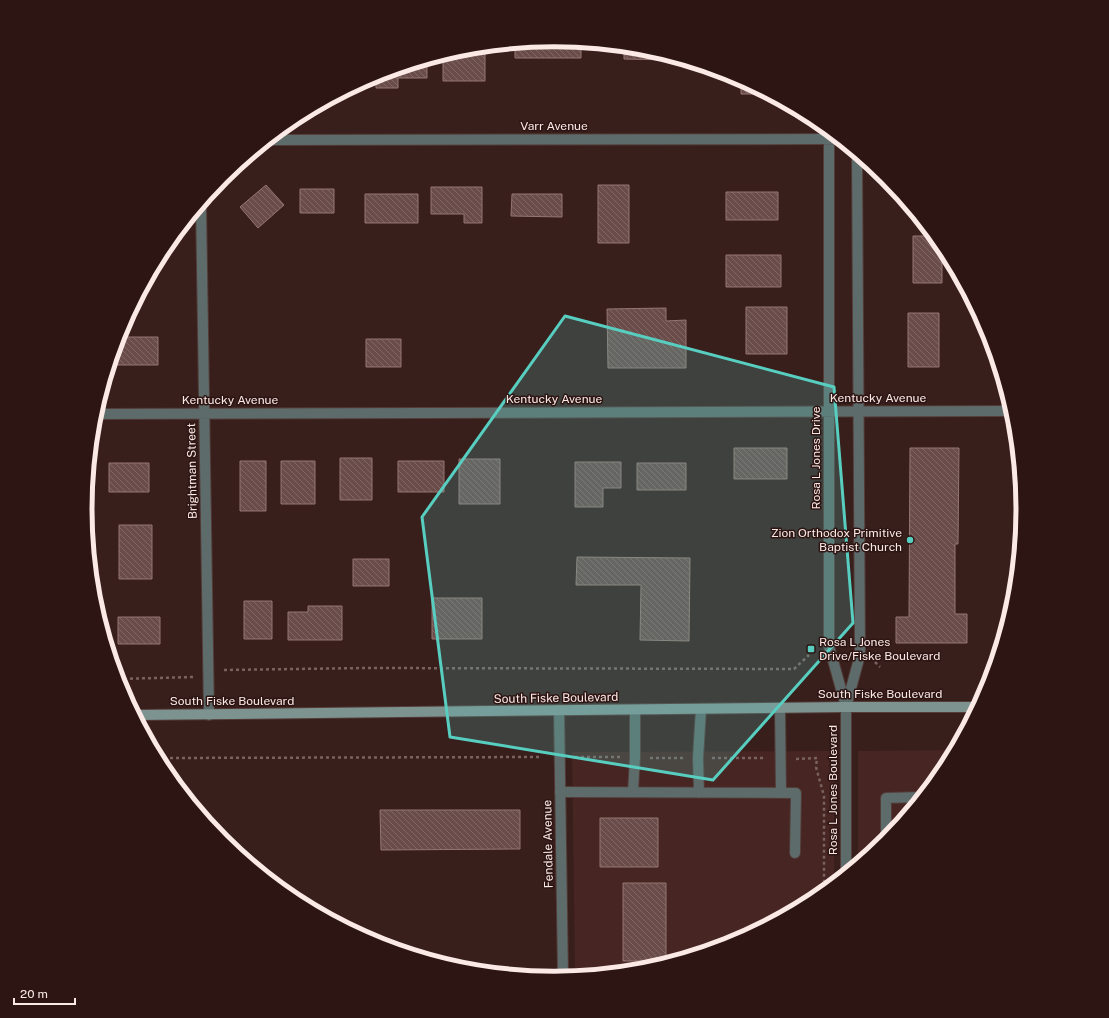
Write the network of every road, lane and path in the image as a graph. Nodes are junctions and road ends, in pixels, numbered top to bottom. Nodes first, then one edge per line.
1 (827, 136) edge
2 (276, 140) edge
3 (833, 140) edge
4 (857, 160) edge
5 (201, 211) edge
6 (1006, 411) edge
7 (829, 412) junction
8 (859, 412) junction
9 (102, 414) edge
10 (204, 414) junction
11 (809, 655) dead end
12 (875, 662) dead end
13 (880, 667) dead end
14 (209, 673) junction
15 (125, 678) edge
16 (846, 707) junction
17 (972, 707) edge
18 (780, 708) junction
19 (701, 709) junction
20 (559, 710) junction
21 (635, 710) junction
22 (141, 714) edge
23 (209, 715) junction
24 (542, 757) dead end
25 (575, 757) dead end
26 (600, 757) dead end
27 (165, 758) edge
28 (560, 792) junction
29 (633, 792) junction
30 (699, 793) junction
31 (781, 793) junction
32 (915, 797) edge
33 (886, 831) edge
34 (795, 853) dead end
35 (846, 867) edge
36 (563, 971) edge

1 - 2 street, Varr Avenue
3 - 7 street, Rosa L Jones Drive
4 - 8 street
5 - 10 street, Brightman Street
6 - 8 street, Kentucky Avenue
7 - 8 street, Kentucky Avenue
7 - 10 street, Kentucky Avenue
7 - 16 street, Rosa L Jones Drive
8 - 16 street
9 - 10 street, Kentucky Avenue
10 - 14 street, Brightman Street
11 - 14 path
12 - 13 path
14 - 15 path
14 - 23 street, Brightman Street
16 - 17 main road, South Fiske Boulevard
16 - 18 main road, South Fiske Boulevard
16 - 35 street, Rosa L Jones Boulevard
18 - 19 main road, South Fiske Boulevard
18 - 31 street
19 - 21 main road, South Fiske Boulevard
19 - 30 street
20 - 21 main road, South Fiske Boulevard
20 - 23 main road, South Fiske Boulevard
20 - 28 street, Fendale Avenue
21 - 29 street
22 - 23 main road, South Fiske Boulevard
24 - 27 path
25 - 26 path
28 - 29 street
28 - 36 street, Fendale Avenue
29 - 30 street
30 - 31 street
31 - 34 street
32 - 33 street

